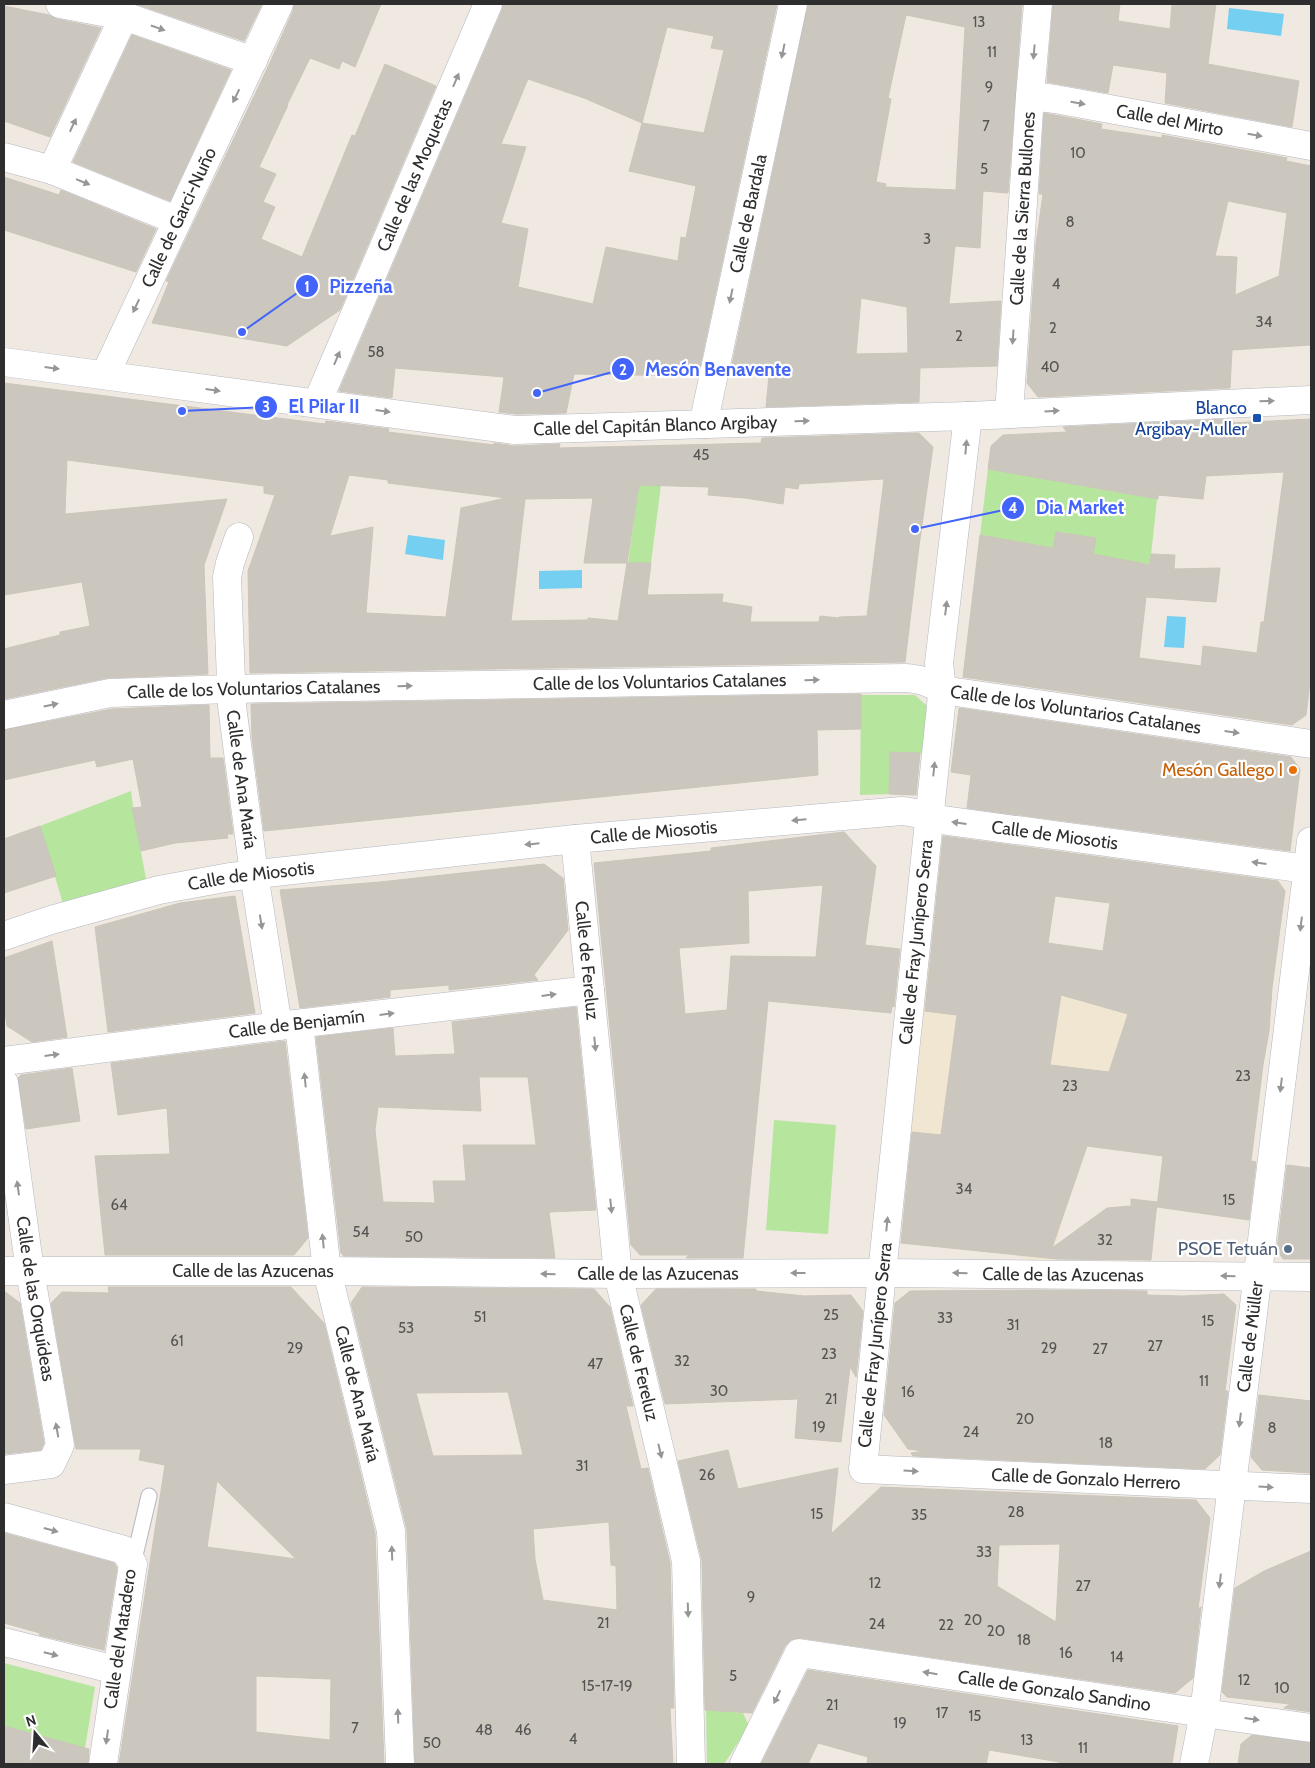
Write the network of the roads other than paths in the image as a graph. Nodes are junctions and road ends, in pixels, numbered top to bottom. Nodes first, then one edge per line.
1 (60, 4) edge
2 (278, 4) edge
3 (488, 4) edge
4 (794, 4) edge
5 (1038, 4) edge
6 (124, 16) junction
7 (253, 61) junction
8 (1030, 96) junction
9 (1311, 146) edge
10 (4, 157) edge
11 (52, 170) junction
12 (176, 220) junction
13 (4, 362) edge
14 (105, 375) junction
15 (1311, 400) edge
16 (317, 403) junction
17 (1009, 414) junction
18 (968, 416) junction
19 (705, 424) junction
20 (239, 537) dead end
21 (231, 689) junction
22 (942, 690) junction
23 (4, 715) edge
24 (1311, 744) edge
25 (928, 818) junction
26 (575, 839) junction
27 (1311, 841) edge
28 (1307, 869) junction
29 (254, 874) junction
30 (4, 936) edge
31 (590, 990) junction
32 (288, 1025) junction
33 (4, 1061) edge
34 (4, 1084) edge
35 (17, 1271) edge
36 (326, 1271) junction
37 (882, 1273) junction
38 (618, 1274) junction
39 (1259, 1276) junction
40 (1311, 1276) edge
41 (863, 1469) joint
42 (4, 1470) edge
43 (1232, 1486) junction
44 (1311, 1489) edge
45 (148, 1496) dead end
46 (4, 1517) edge
47 (133, 1564) junction
48 (4, 1642) edge
49 (116, 1670) junction
50 (1204, 1714) junction
51 (1311, 1728) edge
52 (104, 1764) edge
53 (400, 1764) edge
54 (692, 1764) edge
55 (744, 1764) edge
56 (1194, 1764) edge

1 - 6 street
2 - 7 street, Calle de Garci-Nuño
16 -> 3 street, Calle de las Moquetas
4 -> 19 street, Calle de Bardala
5 -> 8 street, Calle de la Sierra Bullones
6 -> 7 street
11 -> 6 street
7 -> 12 street, Calle de Garci-Nuño
8 -> 9 street, Calle del Mirto
8 -> 17 street, Calle de la Sierra Bullones
10 - 11 street
11 -> 12 street
12 -> 14 street, Calle de Garci-Nuño
13 -> 14 street, Calle del Capitán Blanco Argibay
14 -> 16 street, Calle del Capitán Blanco Argibay
17 -> 15 street, Calle del Capitán Blanco Argibay
16 -> 19 street, Calle del Capitán Blanco Argibay
17 - 18 street, Calle del Capitán Blanco Argibay
19 -> 18 street, Calle del Capitán Blanco Argibay
22 -> 18 street, Calle de Fray Junípero Serra
20 - 21 street, Calle de Ana María
21 -> 22 street, Calle de los Voluntarios Catalanes
23 -> 21 street, Calle de los Voluntarios Catalanes
21 - 29 street, Calle de Ana María
22 -> 24 street, Calle de los Voluntarios Catalanes
25 -> 22 street, Calle de Fray Junípero Serra
25 -> 26 street, Calle de Miosotis
28 -> 25 street, Calle de Miosotis
37 -> 25 street, Calle de Fray Junípero Serra
26 -> 29 street, Calle de Miosotis
26 - 31 street, Calle de Fereluz
27 - 28 street, Calle de Müller
28 -> 39 street, Calle de Müller
29 - 30 street, Calle de Miosotis
29 -> 32 street, Calle de Ana María
32 -> 31 street, Calle de Benjamín
31 -> 38 street, Calle de Fereluz
33 -> 32 street, Calle de Benjamín
36 -> 32 street, Calle de Ana María
35 -> 34 street, Calle de las Orquídeas
35 - 36 street, Calle de las Azucenas
42 -> 35 street, Calle de las Orquídeas
38 -> 36 street, Calle de las Azucenas
53 -> 36 street, Calle de Ana María
37 -> 38 street, Calle de las Azucenas
39 -> 37 street, Calle de las Azucenas
37 - 41 street, Calle de Fray Junípero Serra
38 -> 54 street, Calle de Fereluz
39 - 40 street, Calle de las Azucenas
39 -> 43 street, Calle de Müller
41 -> 43 street, Calle de Gonzalo Herrero
43 -> 44 street, Calle de Gonzalo Herrero
43 -> 50 street, Calle de Müller
45 - 47 lane
46 -> 47 street, Calle del Matadero
47 - 49 street, Calle del Matadero
48 -> 49 street
49 -> 52 street, Calle del Matadero
50 -> 51 street, Calle de Gonzalo Sandino
50 -> 55 street, Calle de Gonzalo Sandino
50 - 56 street, Calle de Müller

